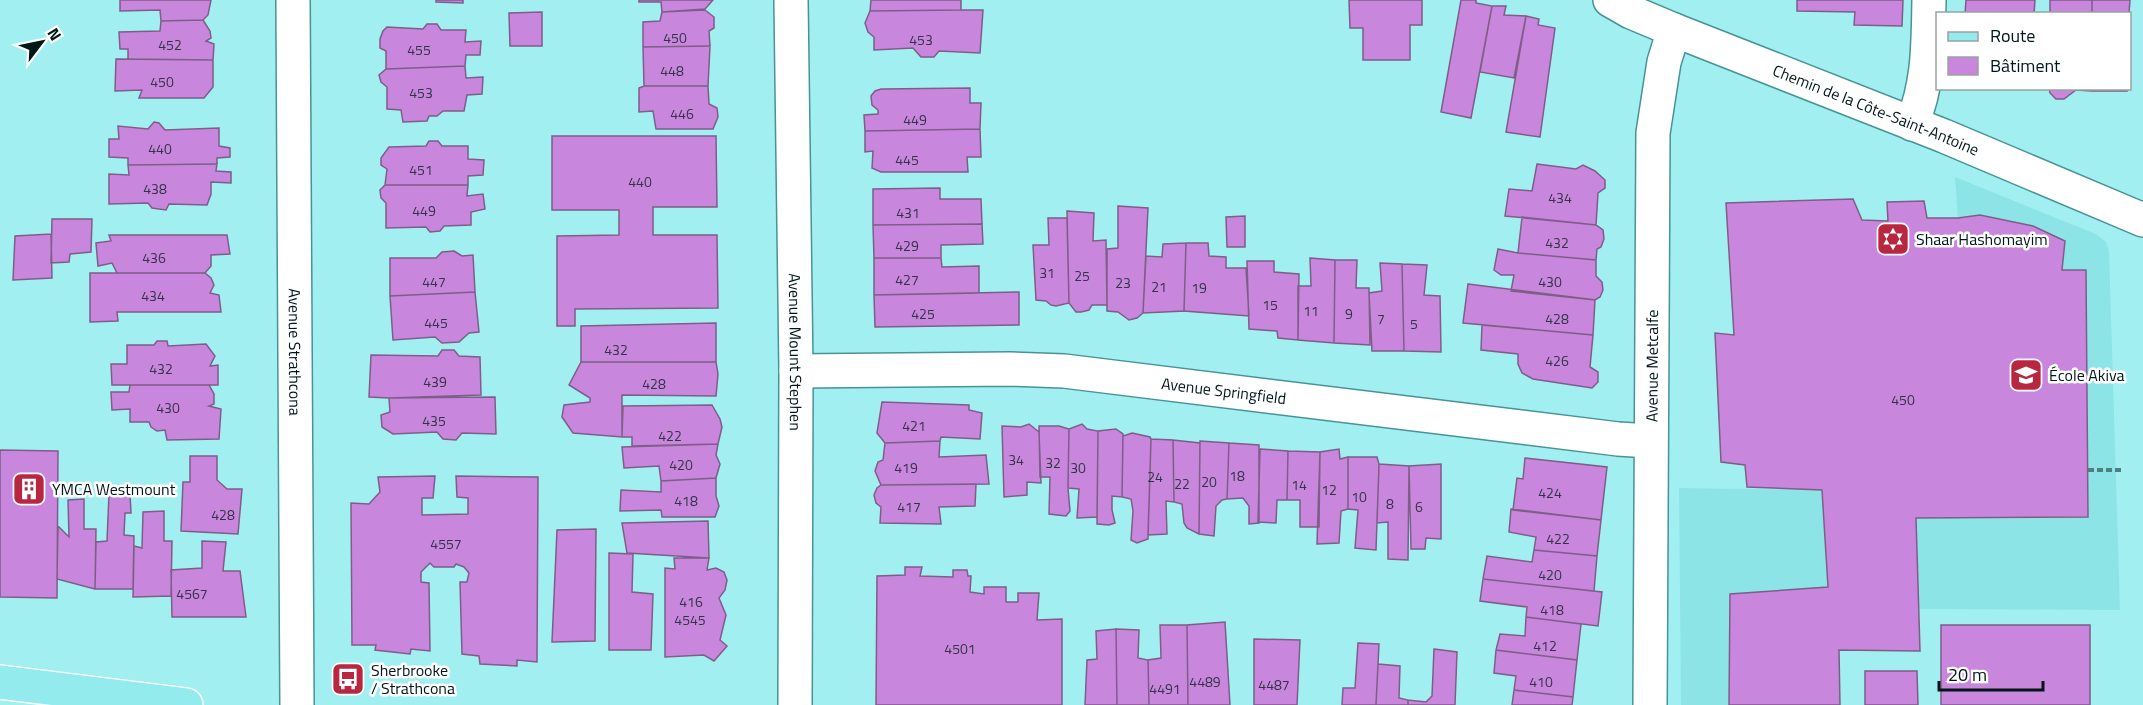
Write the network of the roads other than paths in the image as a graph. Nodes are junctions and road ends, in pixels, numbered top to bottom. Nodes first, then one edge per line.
1 (293, 0) edge
2 (791, 0) edge
3 (1611, 0) edge
4 (1929, 0) edge
5 (1674, 30) junction
6 (1911, 124) junction
7 (2143, 220) edge
8 (796, 371) junction
9 (1650, 441) junction
10 (0, 682) edge
11 (186, 705) edge
12 (297, 705) edge
13 (795, 705) edge
14 (1650, 705) edge

1 - 12 street, Avenue Strathcona
2 - 8 street, Avenue Mount Stephen
3 - 5 street, Chemin de la Côte-Saint-Antoine
4 - 6 street
5 - 6 street, Chemin de la Côte-Saint-Antoine
5 - 9 street, Avenue Metcalfe
6 - 7 street, Chemin de la Côte-Saint-Antoine
8 - 9 street, Avenue Springfield
8 - 13 street, Avenue Mount Stephen
9 - 14 street, Avenue Metcalfe
10 - 11 main road

